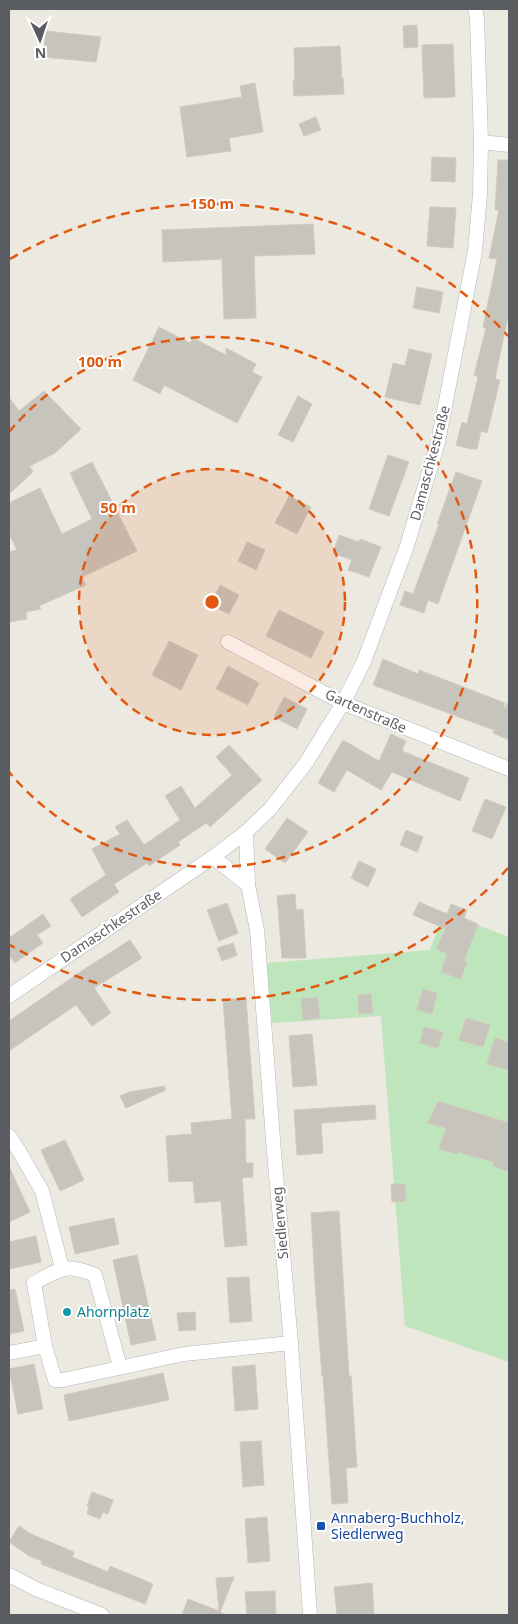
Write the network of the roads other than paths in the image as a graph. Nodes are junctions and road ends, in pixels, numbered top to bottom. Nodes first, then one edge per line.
1 (475, 9) edge
2 (481, 142) junction
3 (509, 145) edge
4 (228, 642) dead end
5 (343, 703) junction
6 (509, 769) edge
7 (246, 832) junction
8 (213, 856) junction
9 (248, 885) junction
10 (9, 996) edge
11 (9, 1136) edge
12 (62, 1268) junction
13 (291, 1343) junction
14 (45, 1346) junction
15 (9, 1353) edge
16 (120, 1367) junction
17 (9, 1575) edge
18 (102, 1615) edge
19 (310, 1615) edge

1 - 2 street, Damaschkestraße
2 - 3 street
2 - 5 street, Damaschkestraße
4 - 5 street, Gartenstraße
5 - 6 street, Gartenstraße
5 - 7 street, Damaschkestraße
7 - 8 street, Damaschkestraße
7 - 9 street, Siedlerweg
8 - 9 street
8 - 10 street, Damaschkestraße
9 - 13 street, Siedlerweg
11 - 12 street
12 - 14 street
12 - 16 street
13 - 16 street
13 - 19 street, Siedlerweg
14 - 15 street
14 - 16 street
17 - 18 street

